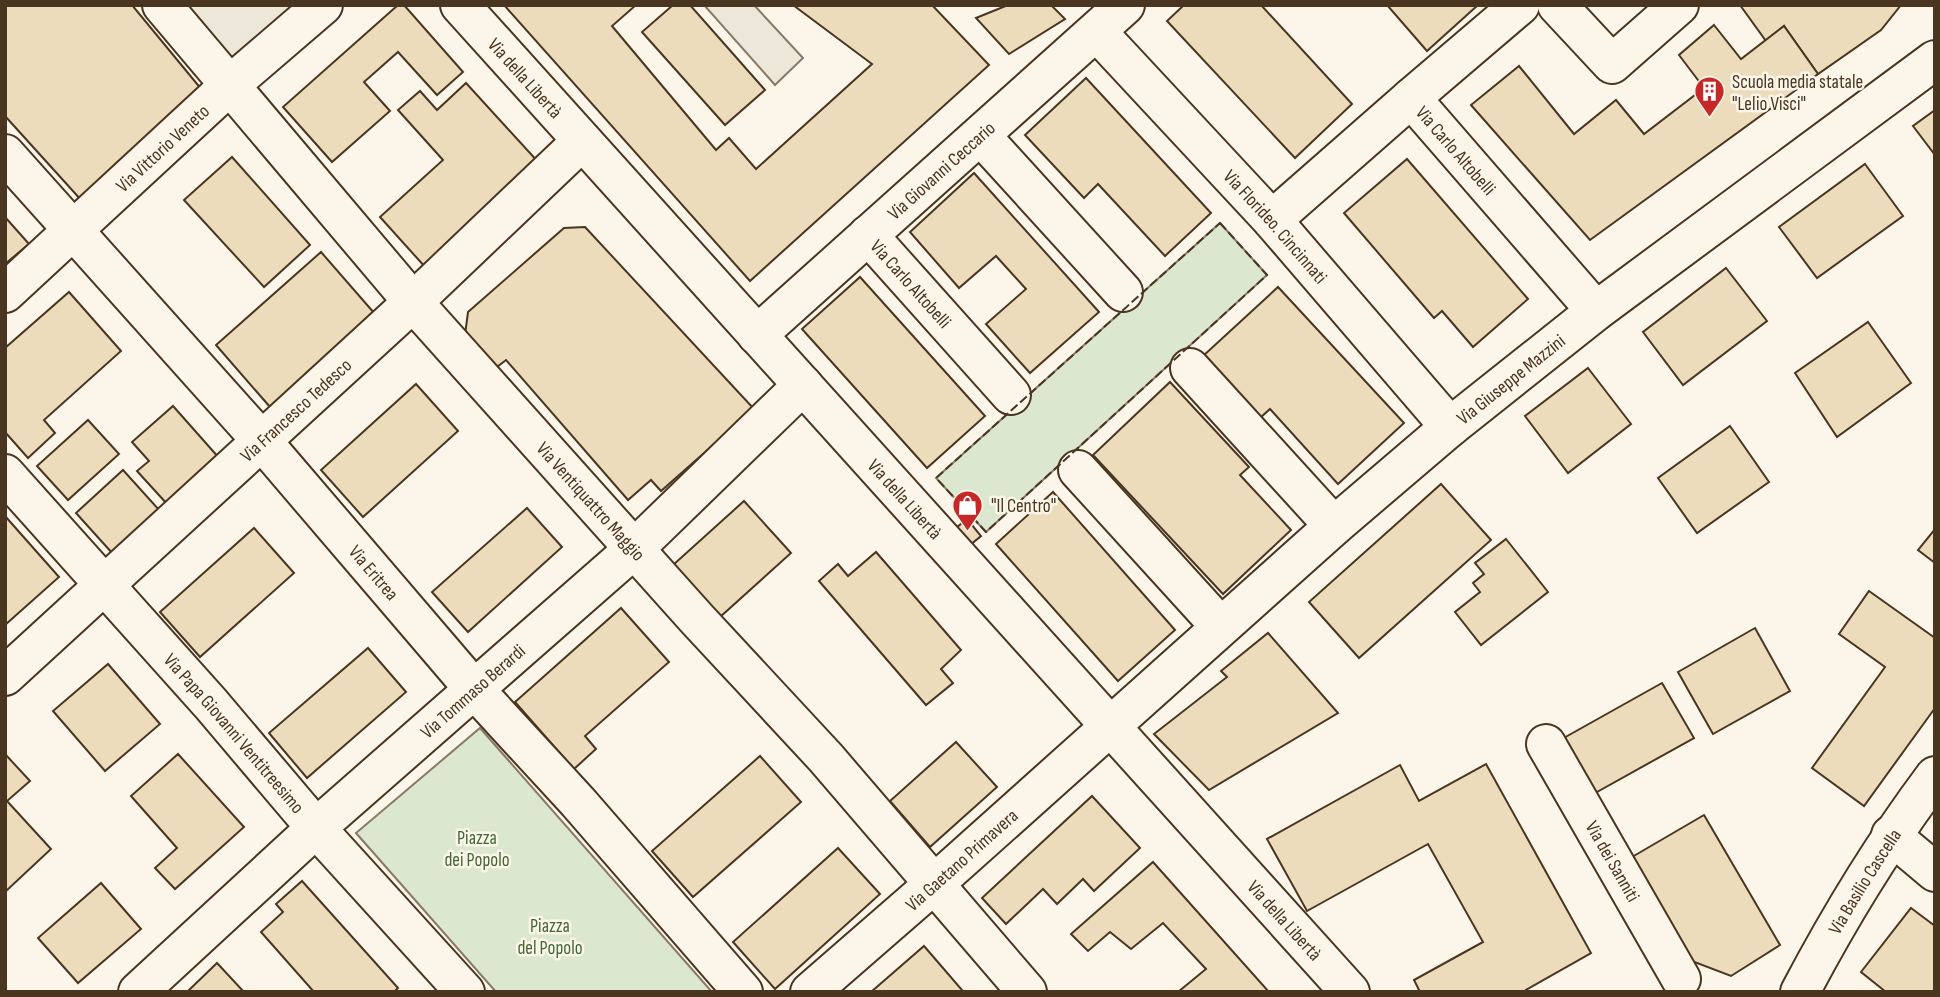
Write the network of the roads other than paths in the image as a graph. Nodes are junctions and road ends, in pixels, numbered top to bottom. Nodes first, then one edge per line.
1 (162, 5) edge
2 (323, 5) edge
3 (460, 5) edge
4 (1125, 5) edge
5 (1520, 5) edge
6 (1557, 5) edge
7 (1679, 5) edge
8 (1097, 32) junction
9 (1935, 60) edge
10 (230, 85) junction
11 (1411, 98) junction
12 (981, 136) junction
13 (582, 141) junction
14 (5, 154) edge
15 (1272, 220) junction
16 (73, 231) junction
17 (868, 235) junction
18 (1123, 292) dead end
19 (5, 293) edge
20 (413, 302) junction
21 (1596, 311) junction
22 (757, 335) junction
23 (1190, 368) dead end
24 (803, 385) junction
25 (1011, 395) dead end
26 (1450, 427) junction
27 (261, 440) junction
28 (1078, 470) dead end
29 (5, 474) edge
30 (1334, 526) junction
31 (634, 549) junction
32 (104, 586) junction
33 (1220, 626) junction
34 (5, 676) edge
35 (474, 689) junction
36 (1109, 726) junction
37 (1546, 744) dead end
38 (1935, 776) edge
39 (316, 828) junction
40 (1891, 835) junction
41 (1935, 872) edge
42 (933, 885) junction
43 (1681, 979) dead end
44 (138, 992) edge
45 (465, 992) edge
46 (743, 992) edge
47 (810, 992) edge
48 (1027, 992) edge
49 (1350, 992) edge
50 (1800, 992) edge

1 - 10 street, Via Ventiquattro Maggio
2 - 10 street, Via Vittorio Veneto
3 - 13 street, Via della Libertà
4 - 8 street, Via Giovanni Ceccario
5 - 11 street
6 - 7 street
8 - 12 street, Via Giovanni Ceccario
8 - 15 street, Via Florideo. Cincinnati
9 - 21 street, Via Giuseppe Mazzini
10 - 16 street, Via Vittorio Veneto
10 - 20 street, Via Ventiquattro Maggio
11 - 15 street, Via Carlo Altobelli
11 - 21 street, Via Carlo Altobelli
12 - 17 street, Via Giovanni Ceccario
12 - 18 street
13 - 20 street, Via Francesco Tedesco
13 - 22 street, Via della Libertà
14 - 16 street, Via Eritrea
15 - 26 street, Via Florideo. Cincinnati
16 - 19 street, Via Vittorio Veneto
16 - 27 street, Via Eritrea
17 - 22 street, Via Giovanni Ceccario
17 - 25 street, Via Carlo Altobelli
20 - 27 street, Via Francesco Tedesco
20 - 31 street, Via Ventiquattro Maggio
21 - 26 street, Via Giuseppe Mazzini
22 - 24 street, Via della Libertà
23 - 30 street
24 - 31 street, Via Tommaso Berardi
24 - 36 street, Via della Libertà
26 - 30 street, Via Giuseppe Mazzini
27 - 32 street, Via Francesco Tedesco
27 - 35 street, Via Eritrea
28 - 33 street
29 - 32 street, Via Papa Giovanni Ventitreesimo
30 - 33 street, Via Giuseppe Mazzini
31 - 35 street, Via Tommaso Berardi
31 - 42 street, Via Ventiquattro Maggio
32 - 34 street, Via Francesco Tedesco
32 - 39 street, Via Papa Giovanni Ventitreesimo
33 - 36 street, Via Giuseppe Mazzini
35 - 39 street, Via Tommaso Berardi
35 - 46 street, Via Eritrea
36 - 42 street, Via Gaetano Primavera
36 - 49 street, Via della Libertà
37 - 43 street, Via dei Sanniti
38 - 40 street, Via Basilio Cascella
39 - 44 street, Via Tommaso Berardi
39 - 45 street, Via Papa Giovanni Ventitreesimo
40 - 41 street
40 - 50 street, Via Basilio Cascella
42 - 47 street, Via Gaetano Primavera
42 - 48 street, Via Ventiquattro Maggio

